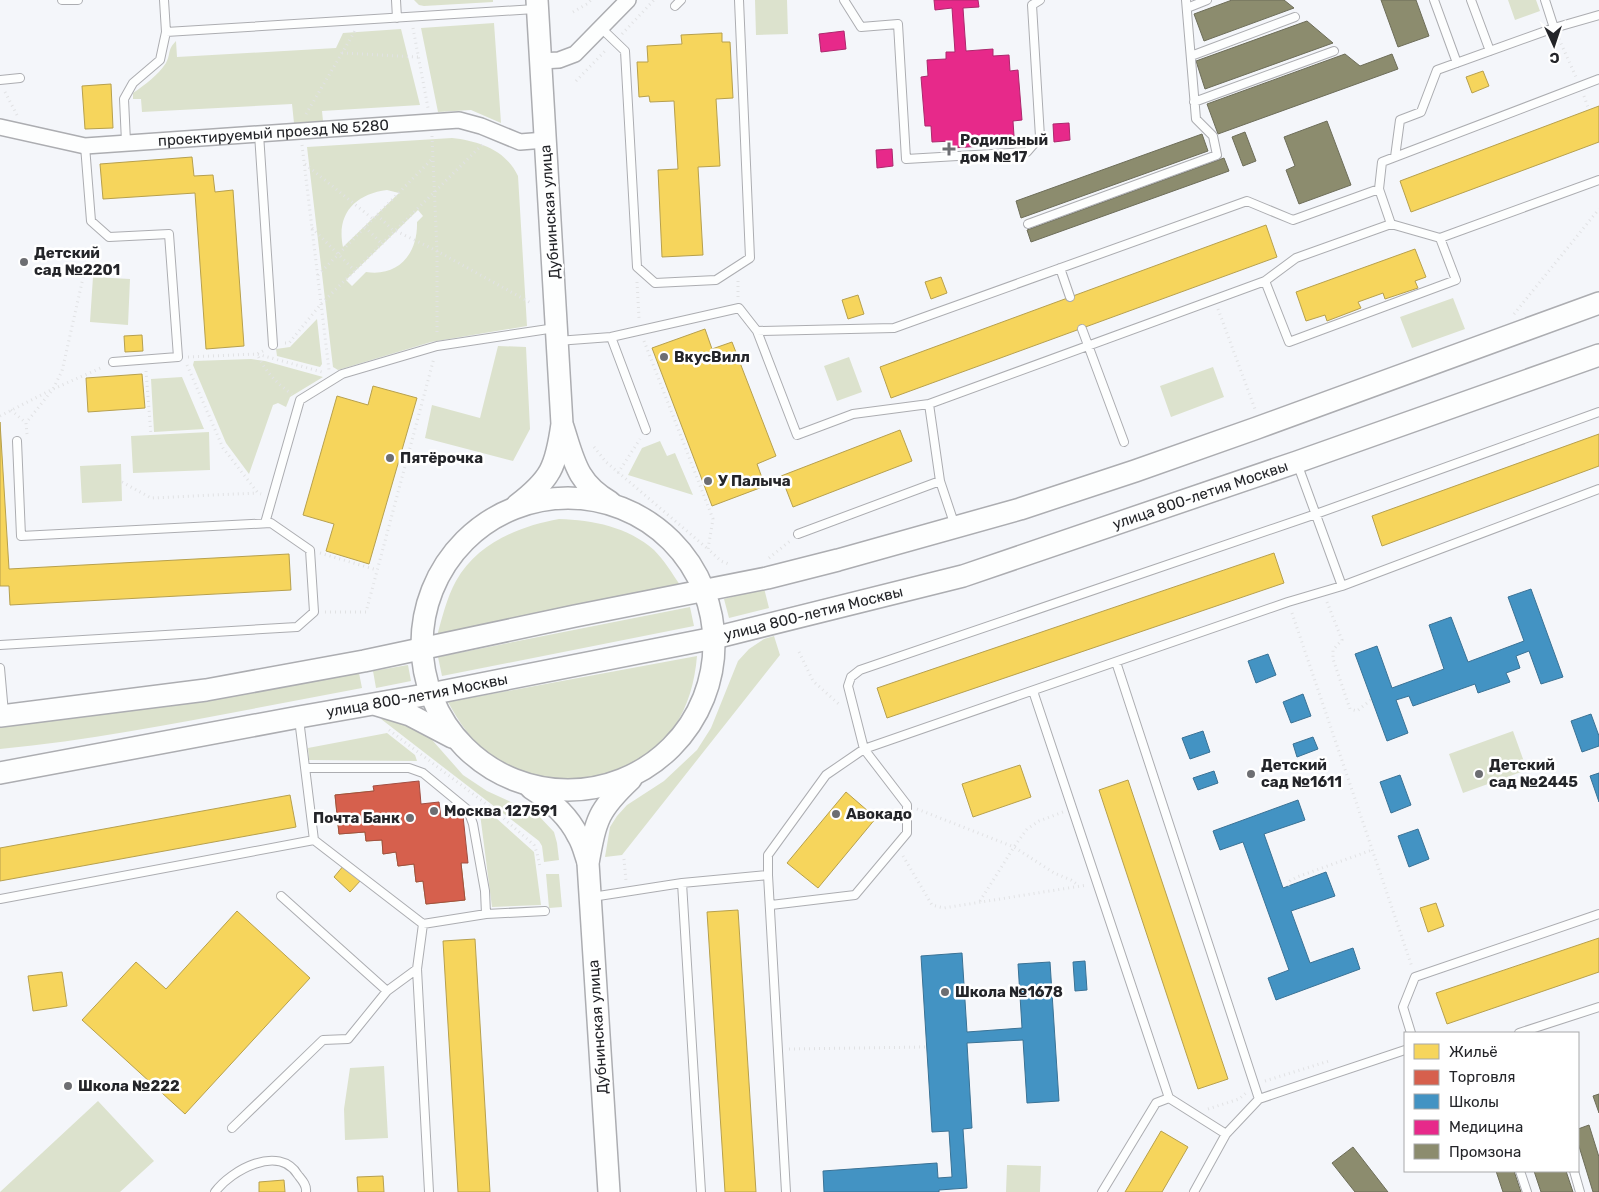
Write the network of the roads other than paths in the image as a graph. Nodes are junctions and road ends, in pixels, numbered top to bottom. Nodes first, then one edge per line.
1 (62, 0) edge
2 (78, 0) edge
3 (164, 0) edge
4 (396, 0) edge
5 (628, 0) edge
6 (681, 0) edge
7 (739, 0) edge
8 (844, 0) edge
9 (1040, 0) edge
10 (1207, 0) edge
11 (1434, 0) edge
12 (1472, 0) edge
13 (1544, 0) edge
14 (537, 4) edge
15 (1186, 4) edge
16 (675, 6) dead end
17 (1599, 15) edge
18 (1295, 17) dead end
19 (397, 18) junction
20 (601, 28) junction
21 (1554, 28) junction
22 (166, 32) junction
23 (1334, 51) dead end
24 (1490, 51) junction
25 (1191, 56) junction
26 (541, 61) junction
27 (1457, 63) junction
28 (20, 78) dead end
29 (0, 80) edge
30 (1599, 80) edge
31 (1194, 102) junction
32 (0, 127) edge
33 (259, 134) junction
34 (545, 140) junction
35 (126, 142) junction
36 (85, 146) junction
37 (1395, 157) junction
38 (1599, 180) edge
39 (1379, 189) junction
40 (1028, 224) dead end
41 (1391, 224) junction
42 (1440, 238) junction
43 (1060, 268) junction
44 (1265, 281) junction
45 (1070, 297) dead end
46 (1599, 304) edge
47 (1082, 329) dead end
48 (756, 331) junction
49 (557, 334) junction
50 (611, 337) junction
51 (273, 345) road end
52 (1088, 346) junction
53 (1599, 354) edge
54 (113, 362) road end
55 (929, 404) junction
56 (1599, 412) edge
57 (562, 424) junction
58 (646, 430) road end
59 (17, 441) dead end
60 (1124, 442) dead end
61 (1297, 462) junction
62 (940, 481) junction
63 (1599, 489) edge
64 (621, 508) junction
65 (507, 513) junction
66 (1316, 514) junction
67 (265, 523) junction
68 (956, 528) junction
69 (798, 534) road end
70 (1342, 586) junction
71 (704, 591) junction
72 (714, 638) junction
73 (0, 645) edge
74 (422, 650) junction
75 (1116, 662) junction
76 (0, 668) edge
77 (1033, 691) junction
78 (430, 694) junction
79 (372, 703) junction
80 (2, 716) edge
81 (298, 716) junction
82 (458, 741) junction
83 (864, 749) junction
84 (36, 765) junction
85 (0, 768) edge
86 (305, 768) junction
87 (640, 772) junction
88 (0, 773) edge
89 (524, 784) junction
90 (314, 840) junction
91 (588, 863) junction
92 (768, 875) junction
93 (682, 882) junction
94 (281, 896) dead end
95 (590, 897) junction
96 (0, 899) edge
97 (770, 905) junction
98 (545, 911) dead end
99 (486, 914) junction
100 (1599, 914) edge
101 (423, 924) junction
102 (417, 969) junction
103 (387, 991) junction
104 (1599, 1006) edge
105 (1411, 1032) edge
106 (1521, 1032) edge
107 (1404, 1050) edge
108 (1169, 1098) junction
109 (1259, 1099) junction
110 (232, 1128) dead end
111 (1226, 1134) junction
112 (1520, 1172) edge
113 (1574, 1172) edge
114 (215, 1192) edge
115 (306, 1192) edge
116 (429, 1192) edge
117 (609, 1192) edge
118 (701, 1192) edge
119 (786, 1192) edge
120 (1102, 1192) edge
121 (1194, 1192) edge
122 (1527, 1192) edge
123 (1580, 1192) edge

1 - 2 lane
3 - 22 lane
4 - 19 lane
5 - 20 street
6 - 16 lane
7 - 20 lane
8 - 9 lane
10 - 15 lane
11 - 27 lane
12 - 24 lane
13 - 21 lane
14 - 19 lane
14 - 26 main road, Дубнинская улица
15 - 25 lane
17 - 21 lane
18 - 25 lane
19 - 22 lane
20 - 26 street
21 - 24 lane
22 - 35 lane
23 - 31 lane
24 - 27 lane
25 - 31 lane
26 - 34 main road, Дубнинская улица
27 - 37 lane
28 - 29 lane
30 - 37 lane
31 - 40 lane
32 - 36 street, проектируемый проезд № 5280
33 - 34 street, проектируемый проезд № 5280
33 - 35 street, проектируемый проезд № 5280
33 - 51 lane
34 - 49 main road, Дубнинская улица
35 - 36 street, проектируемый проезд № 5280
36 - 54 lane
37 - 39 lane
38 - 42 lane
39 - 41 lane
39 - 43 lane
41 - 42 lane
41 - 44 lane
42 - 44 lane
43 - 45 lane
43 - 48 lane
44 - 52 lane
46 - 68 main road
47 - 52 lane
48 - 50 lane
48 - 55 lane
49 - 50 lane
49 - 57 main road, Дубнинская улица
49 - 67 lane
50 - 58 lane
52 - 55 lane
52 - 60 lane
53 - 61 main road, улица 800-летия Москвы
55 - 62 lane
56 - 66 lane
57 - 64 main road, Дубнинская улица
57 - 65 main road, Дубнинская улица
59 - 67 lane
61 - 66 lane
61 - 72 main road, улица 800-летия Москвы
62 - 68 lane
62 - 69 lane
63 - 70 lane
64 - 65 main road
64 - 71 main road
65 - 74 main road
66 - 70 lane
66 - 83 lane
67 - 73 lane
68 - 71 main road
70 - 75 lane
71 - 72 main road
71 - 74 main road
72 - 78 main road, улица 800-летия Москвы
72 - 87 main road
74 - 78 main road
74 - 80 main road
75 - 77 lane
75 - 109 lane
76 - 80 lane
77 - 83 lane
77 - 108 lane
78 - 79 main road, улица 800-летия Москвы
78 - 82 main road
79 - 81 main road, улица 800-летия Москвы
79 - 82 main road
81 - 84 main road, улица 800-летия Москвы
81 - 86 lane
82 - 89 main road
83 - 92 lane
83 - 97 lane
84 - 85 main road
84 - 88 main road, улица 800-летия Москвы
86 - 90 lane
86 - 99 lane
87 - 89 main road
87 - 91 main road, Дубнинская улица
89 - 91 main road, Дубнинская улица
90 - 96 lane
90 - 101 lane
91 - 95 main road, Дубнинская улица
92 - 93 lane
92 - 97 lane
93 - 95 lane
93 - 118 lane
94 - 103 lane
95 - 117 main road, Дубнинская улица
97 - 119 lane
98 - 99 lane
99 - 101 lane
100 - 105 lane
101 - 102 lane
102 - 103 lane
102 - 116 lane
103 - 110 lane
104 - 106 lane
107 - 109 lane
108 - 111 lane
108 - 120 lane
109 - 111 lane
111 - 121 lane
112 - 122 lane
113 - 123 lane
114 - 115 lane

